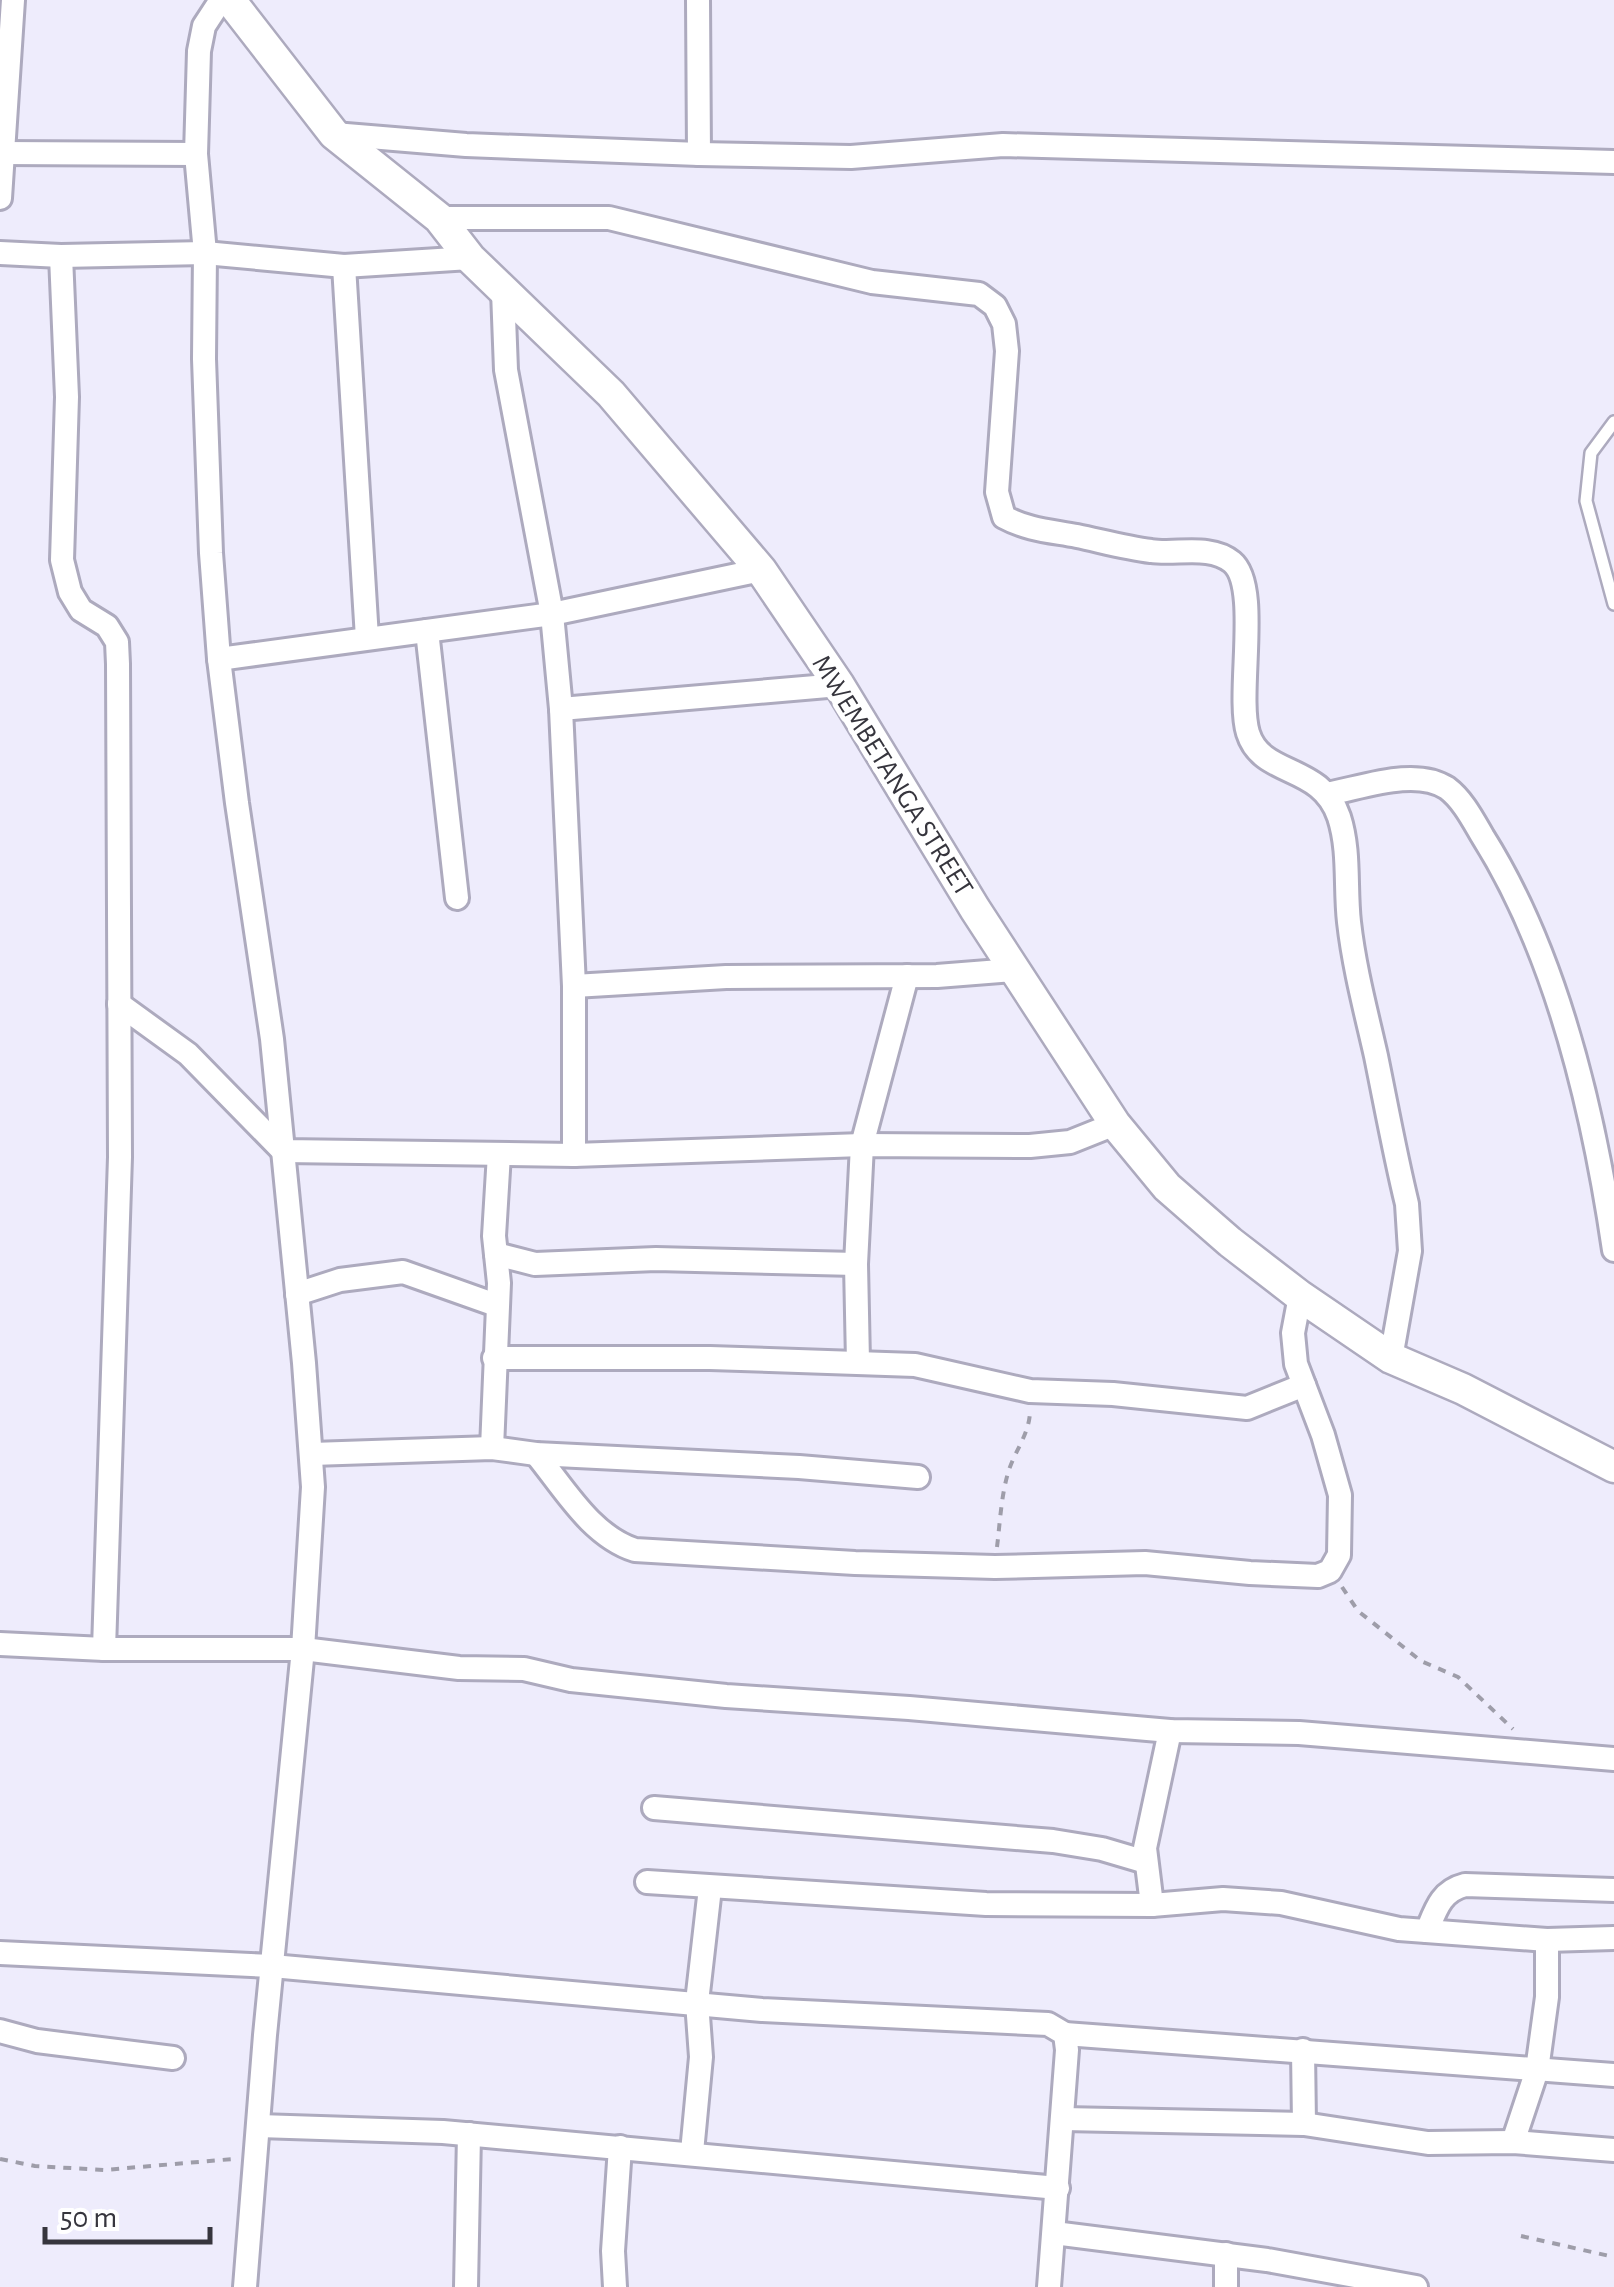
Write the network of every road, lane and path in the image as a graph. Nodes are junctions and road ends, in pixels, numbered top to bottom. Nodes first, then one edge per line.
1 (13, 0) edge
2 (221, 0) edge
3 (230, 0) edge
4 (698, 0) edge
5 (334, 134) junction
6 (2, 153) edge
7 (196, 154) junction
8 (698, 154) junction
9 (1614, 162) edge
10 (0, 198) edge
11 (438, 218) junction
12 (0, 253) edge
13 (205, 253) junction
14 (60, 256) junction
15 (470, 258) junction
16 (344, 266) junction
17 (503, 291) junction
18 (1614, 422) edge
19 (761, 570) junction
20 (1614, 604) edge
21 (552, 614) junction
22 (427, 631) junction
23 (366, 638) junction
24 (220, 659) junction
25 (839, 684) junction
26 (561, 708) junction
27 (1327, 794) junction
28 (457, 898) dead end
29 (1013, 970) junction
30 (907, 976) junction
31 (574, 986) junction
32 (119, 1004) junction
33 (1114, 1124) junction
34 (862, 1145) junction
35 (283, 1151) junction
36 (499, 1154) junction
37 (574, 1155) junction
38 (1614, 1250) edge
39 (496, 1254) junction
40 (856, 1264) junction
41 (297, 1294) junction
42 (1300, 1296) junction
43 (496, 1305) junction
44 (494, 1358) junction
45 (1391, 1358) junction
46 (858, 1362) junction
47 (1304, 1385) junction
48 (1030, 1391) junction
49 (492, 1448) junction
50 (312, 1454) junction
51 (536, 1454) junction
52 (1614, 1467) edge
53 (918, 1477) dead end
54 (995, 1566) junction
55 (1330, 1570) junction
56 (0, 1644) edge
57 (104, 1650) junction
58 (303, 1650) junction
59 (1170, 1731) junction
60 (1540, 1753) junction
61 (1614, 1759) edge
62 (654, 1808) dead end
63 (1146, 1862) junction
64 (647, 1882) dead end
65 (710, 1888) junction
66 (1614, 1890) edge
67 (1152, 1904) junction
68 (1427, 1931) junction
69 (1614, 1938) edge
70 (1547, 1940) junction
71 (0, 1953) edge
72 (272, 1966) junction
73 (697, 2002) junction
74 (0, 2031) edge
75 (1065, 2034) junction
76 (1303, 2050) junction
77 (174, 2058) dead end
78 (1538, 2070) junction
79 (1614, 2075) edge
80 (1064, 2118) junction
81 (1304, 2124) junction
82 (259, 2126) junction
83 (469, 2134) junction
84 (1513, 2142) junction
85 (620, 2146) junction
86 (1614, 2150) edge
87 (692, 2152) junction
88 (257, 2153) junction
89 (0, 2159) edge
90 (1058, 2188) junction
91 (1054, 2233) junction
92 (1521, 2236) dead end
93 (1226, 2254) junction
94 (1614, 2258) edge
95 (246, 2287) edge
96 (466, 2287) edge
97 (615, 2287) edge
98 (1049, 2287) edge
99 (1226, 2287) edge
100 (1416, 2287) edge

1 - 6 street
2 - 7 street
3 - 5 street, MWEMBETANGA STREET
4 - 8 street
5 - 8 street
5 - 11 street, MWEMBETANGA STREET
6 - 7 street
6 - 10 street
7 - 13 street
8 - 9 street
11 - 15 street, MWEMBETANGA STREET
11 - 27 street
12 - 14 street
13 - 14 street
13 - 16 street
13 - 24 street
14 - 32 street
15 - 16 street
15 - 17 street, MWEMBETANGA STREET
16 - 23 street
17 - 19 street, MWEMBETANGA STREET
17 - 21 street
18 - 20 lane
19 - 21 street
19 - 25 street, MWEMBETANGA STREET
21 - 22 street
21 - 26 street
22 - 23 street
22 - 28 street
23 - 24 street
24 - 35 street
25 - 26 street
25 - 29 street, MWEMBETANGA STREET
26 - 31 street
27 - 38 street
27 - 45 street
29 - 30 street
29 - 33 street, MWEMBETANGA STREET
30 - 31 street
30 - 34 street
31 - 37 street
32 - 35 street
32 - 57 street
33 - 34 street
33 - 42 street, MWEMBETANGA STREET
34 - 37 street
34 - 40 street
35 - 36 street
35 - 41 street
36 - 37 street
36 - 39 street
39 - 40 street
39 - 43 street
40 - 46 street
41 - 43 street
41 - 50 street
42 - 45 street, MWEMBETANGA STREET
42 - 47 street
43 - 44 street
44 - 46 street
44 - 49 street
45 - 52 street, MWEMBETANGA STREET
46 - 48 street
47 - 48 street
47 - 55 street
48 - 54 path
49 - 50 street
49 - 51 street
50 - 58 street
51 - 53 street
51 - 54 street
54 - 55 street
55 - 60 path
56 - 57 street
57 - 58 street
58 - 59 street
58 - 72 street
59 - 60 street
59 - 63 street
60 - 61 street
62 - 63 street
63 - 67 street
64 - 65 street
65 - 67 street
65 - 73 street
66 - 68 street
67 - 68 street
68 - 70 street
69 - 70 street
70 - 78 street
71 - 72 street
72 - 73 street
72 - 82 street
73 - 75 street
73 - 87 street
74 - 77 street
75 - 76 street
75 - 80 street
76 - 78 street
76 - 81 street
78 - 79 street
78 - 84 street
80 - 81 street
80 - 90 street
81 - 84 street
82 - 83 street
82 - 88 street
83 - 85 street
83 - 96 street
84 - 86 street
85 - 87 street
85 - 97 street
87 - 90 street
88 - 89 path
88 - 95 street
90 - 91 street
91 - 93 street
91 - 98 street
92 - 94 path
93 - 99 street
93 - 100 street

